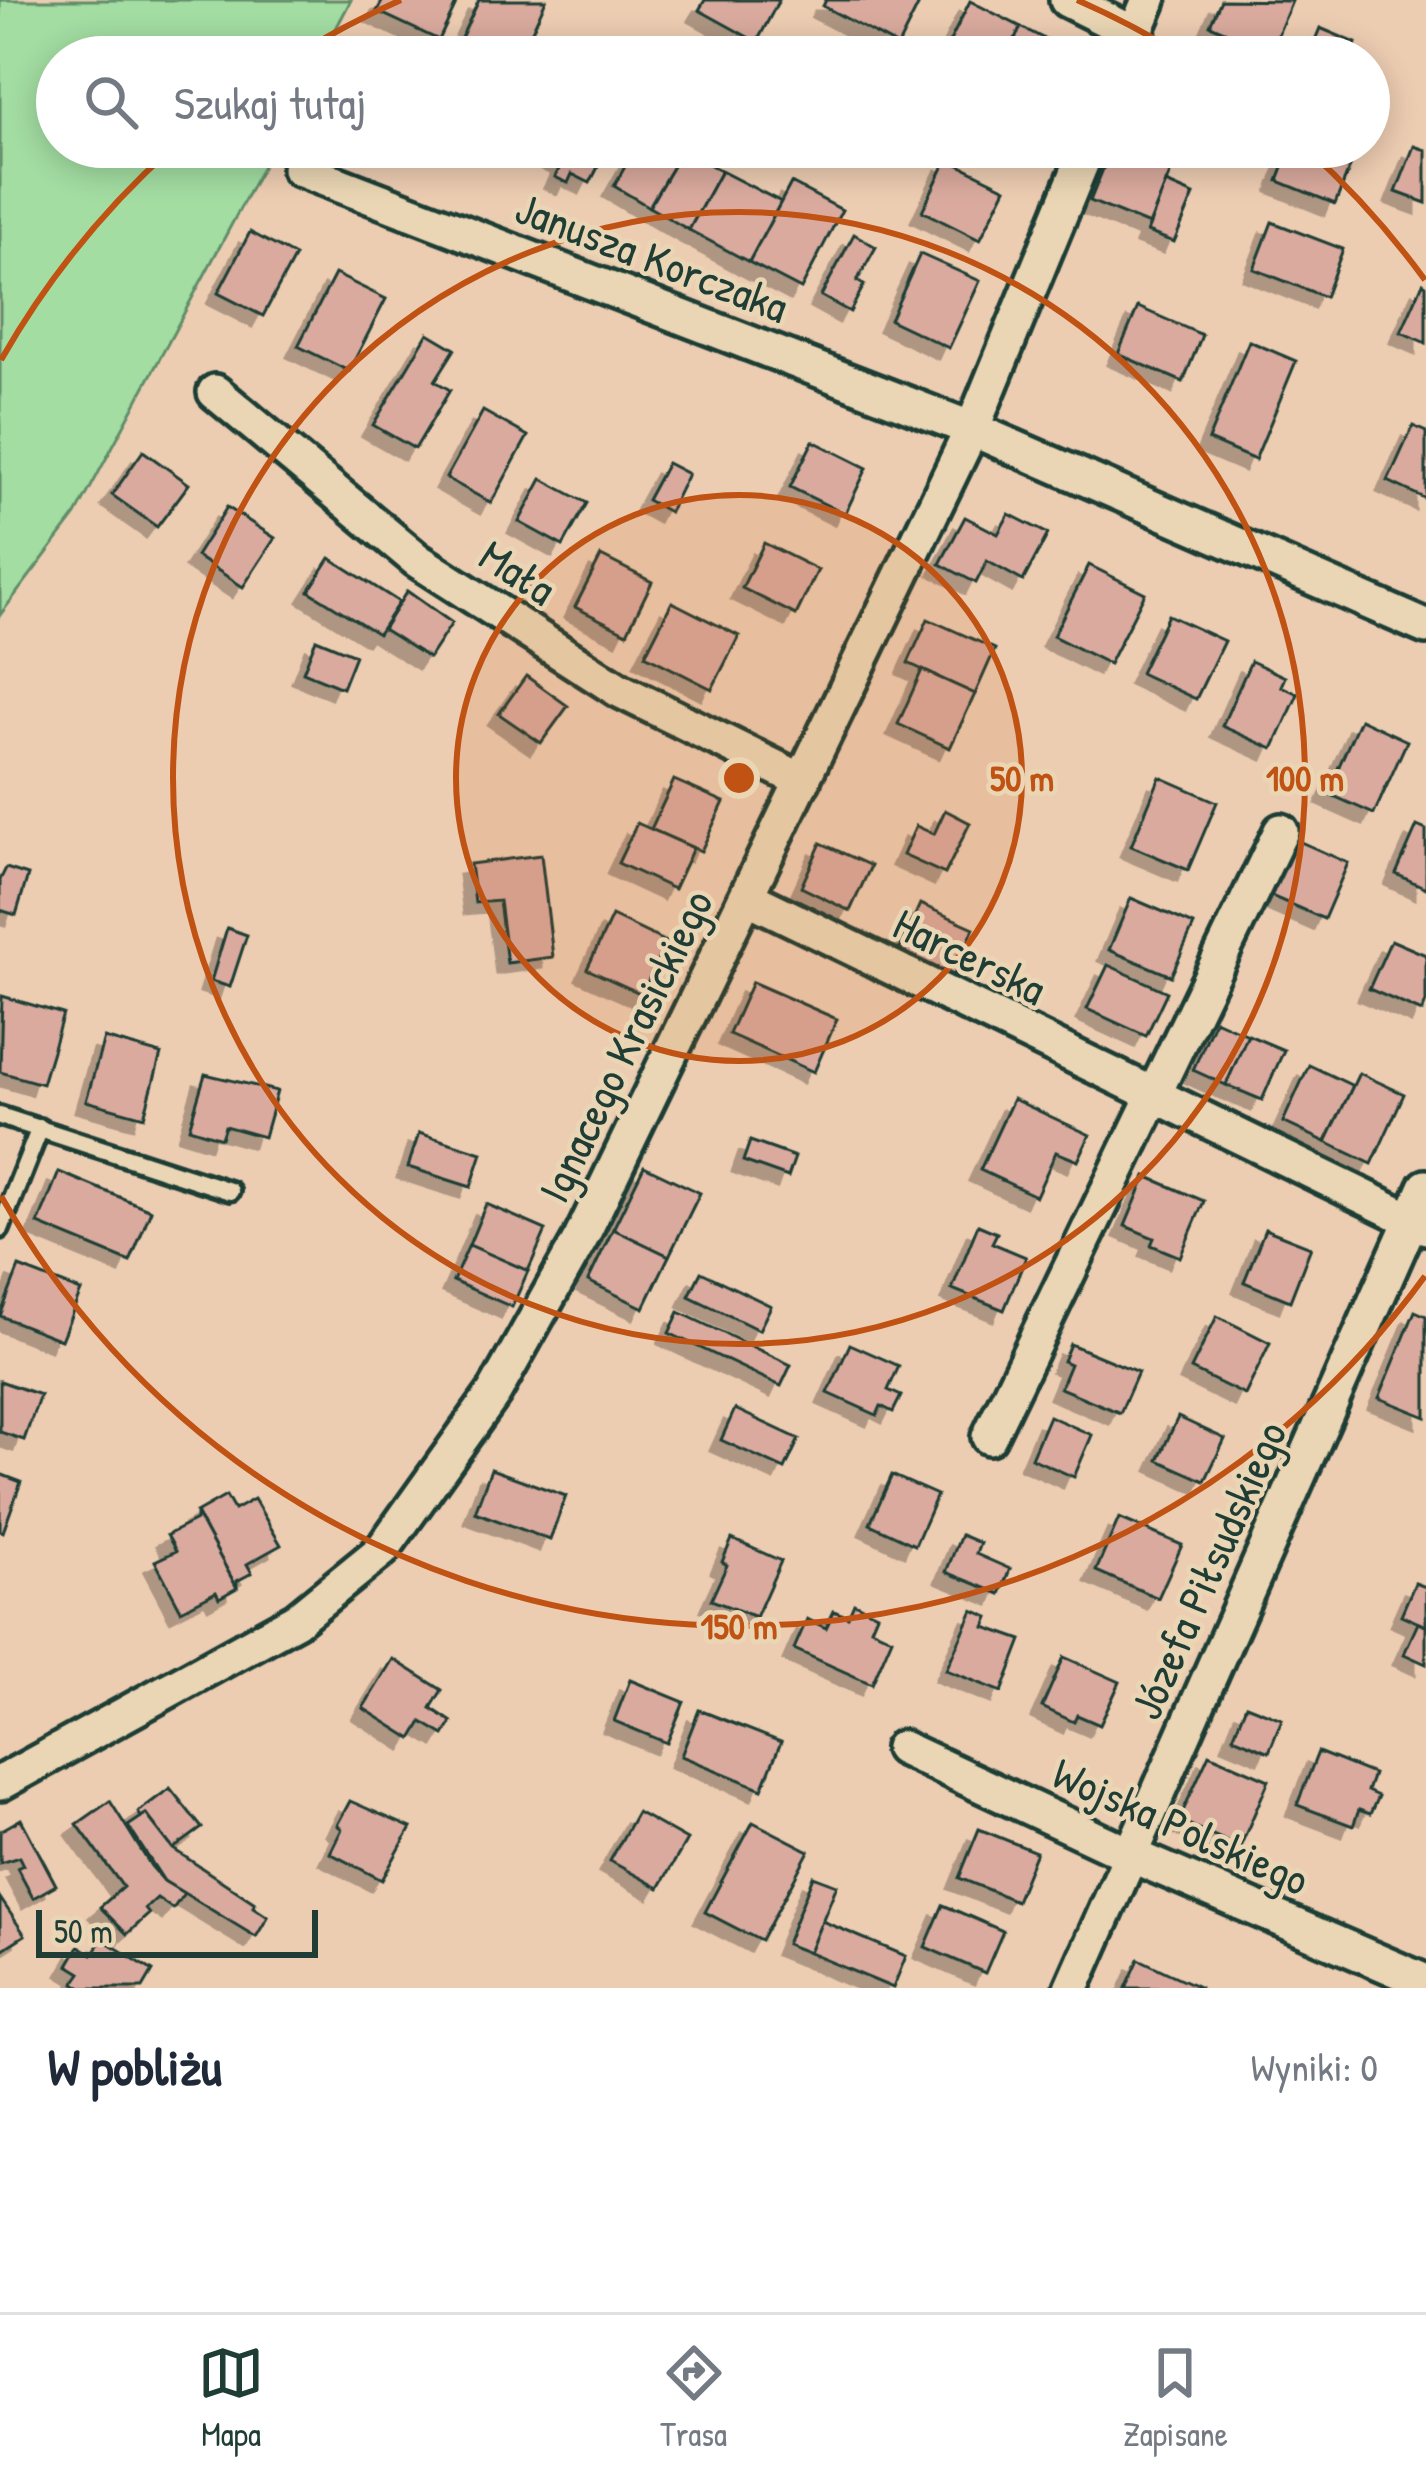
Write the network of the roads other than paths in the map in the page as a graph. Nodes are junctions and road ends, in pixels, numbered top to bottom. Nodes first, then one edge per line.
1 (1067, 0) edge
2 (1149, 0) edge
3 (1116, 36) edge
4 (1134, 36) edge
5 (1079, 168) edge
6 (299, 169) dead end
7 (215, 392) dead end
8 (972, 429) junction
9 (1426, 627) edge
10 (803, 781) junction
11 (1282, 831) dead end
12 (747, 897) junction
13 (1154, 1096) junction
14 (0, 1116) edge
15 (40, 1128) junction
16 (1426, 1187) edge
17 (230, 1191) dead end
18 (1419, 1224) edge
19 (0, 1229) edge
20 (988, 1437) dead end
21 (902, 1748) dead end
22 (0, 1783) edge
23 (1131, 1855) junction
24 (1426, 1982) edge
25 (1072, 1988) edge

1 - 3 street
2 - 4 street
5 - 8 street, Ignacego Krasickiego
6 - 8 street, Janusza Korczaka
7 - 10 street, Mała
8 - 9 street, Janusza Korczaka
8 - 10 street, Ignacego Krasickiego
10 - 12 street, Ignacego Krasickiego
11 - 13 street
12 - 13 street, Harcerska
12 - 22 street, Ignacego Krasickiego
13 - 18 street, Harcerska
13 - 20 street
14 - 15 lane
15 - 17 lane
15 - 19 lane
16 - 18 street, Józefa Piłsudskiego
18 - 23 street, Józefa Piłsudskiego
21 - 23 street, Wojska Polskiego
23 - 24 street, Wojska Polskiego
23 - 25 street, Józefa Piłsudskiego

